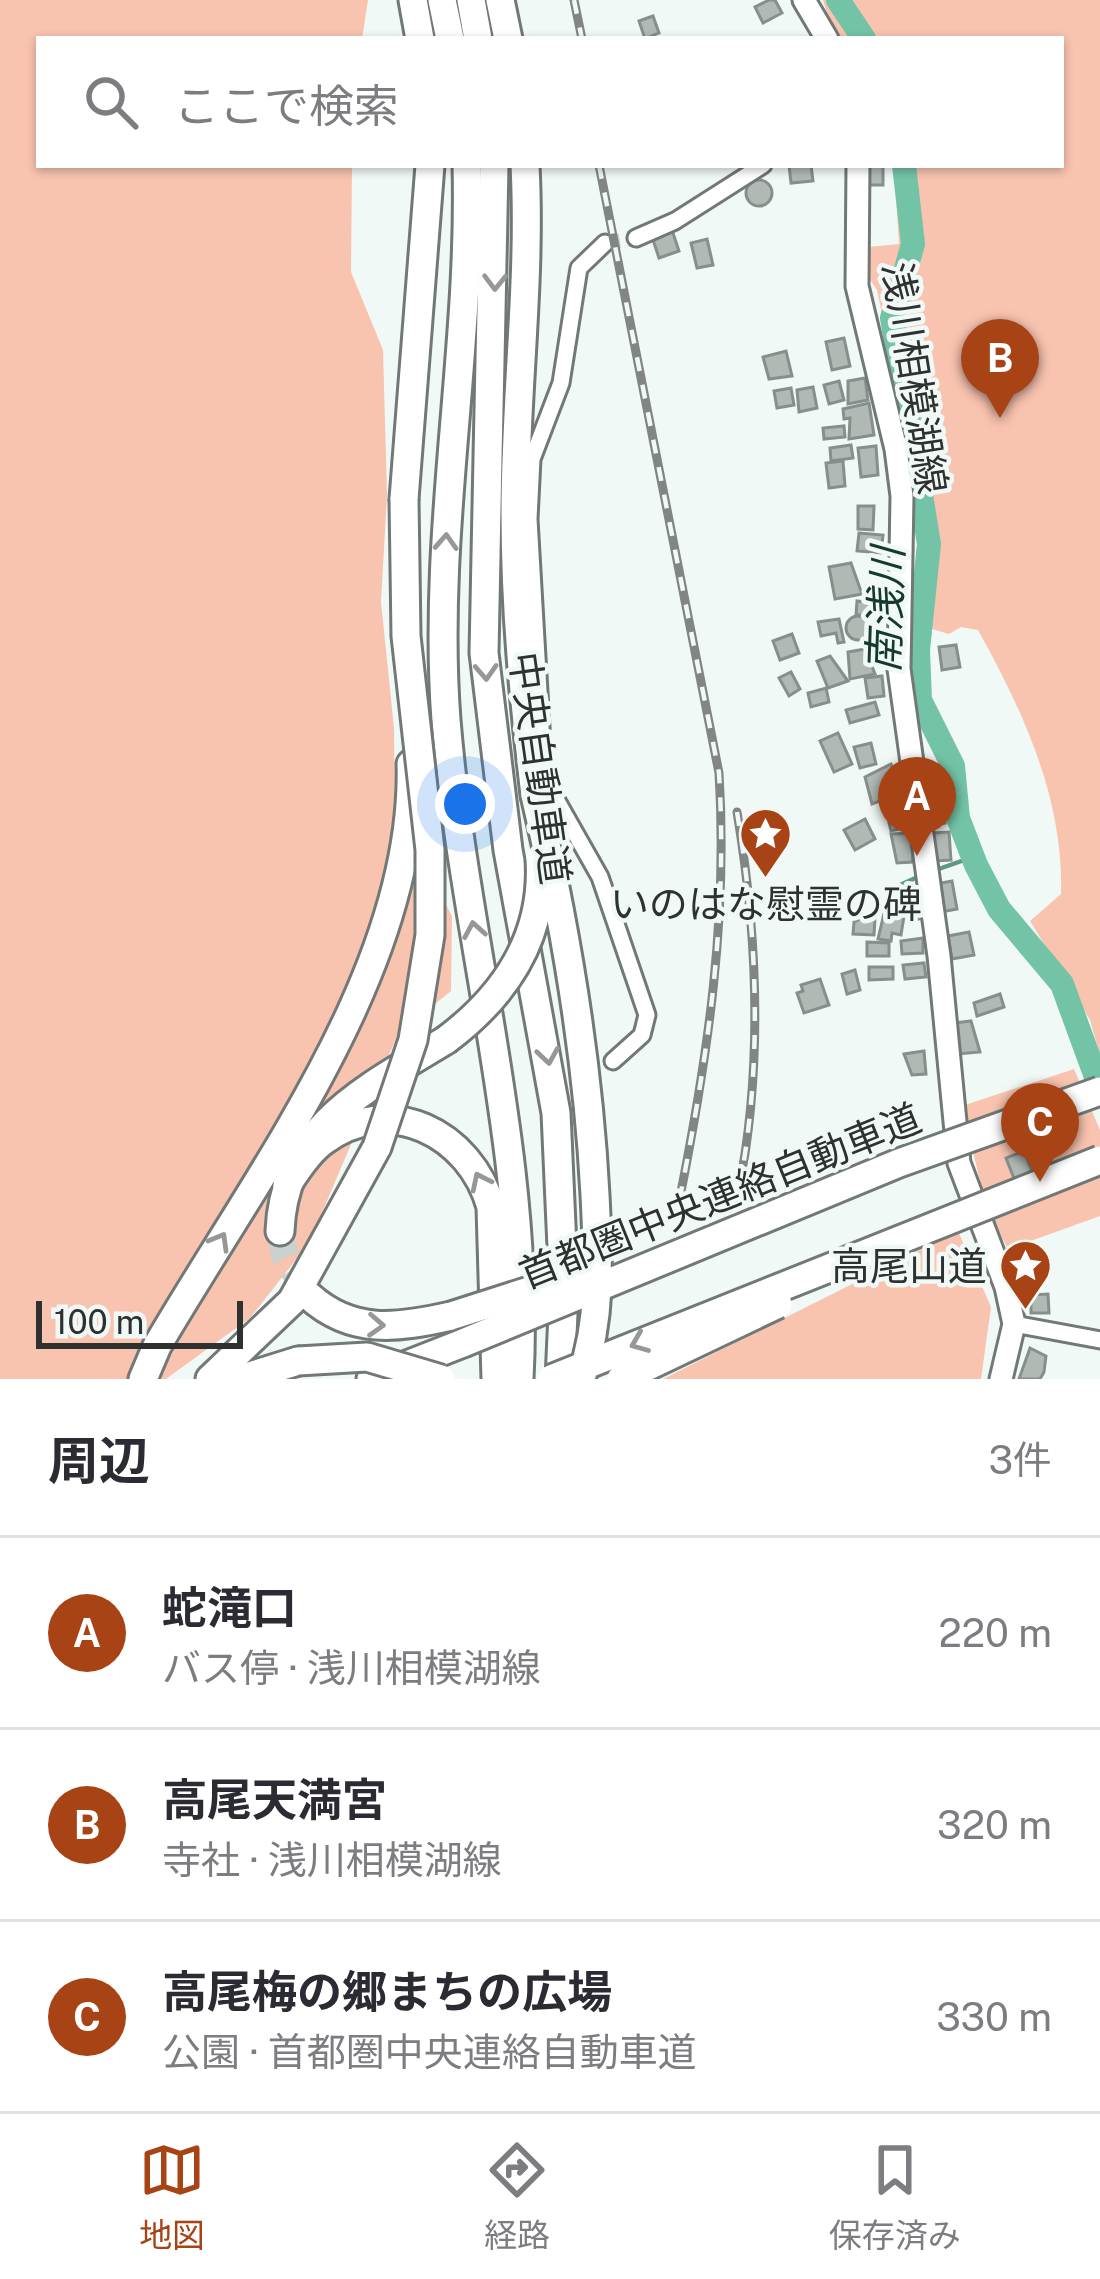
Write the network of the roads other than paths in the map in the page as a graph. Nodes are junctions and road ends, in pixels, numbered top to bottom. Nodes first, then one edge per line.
1 (412, 0) edge
2 (442, 0) edge
3 (471, 0) edge
4 (500, 0) edge
5 (804, 0) edge
6 (419, 36) edge
7 (449, 36) edge
8 (477, 36) edge
9 (507, 36) edge
10 (825, 36) edge
11 (430, 168) edge
12 (467, 168) edge
13 (494, 168) edge
14 (525, 168) edge
15 (758, 168) edge
16 (858, 168) edge
17 (636, 238) tunnel mouth
18 (604, 243) dead end
19 (403, 574) junction
20 (536, 795) junction
21 (613, 1061) dead end
22 (1100, 1091) edge
23 (1100, 1160) edge
24 (898, 1163) junction
25 (286, 1185) junction
26 (943, 1222) junction
27 (280, 1231) tunnel mouth
28 (309, 1296) tunnel mouth
29 (1014, 1324) junction
30 (1100, 1340) edge
31 (142, 1379) edge
32 (210, 1379) edge
33 (241, 1379) edge
34 (371, 1379) edge
35 (441, 1379) edge
36 (496, 1379) edge
37 (519, 1379) edge
38 (550, 1379) edge
39 (560, 1379) edge
40 (581, 1379) edge
41 (621, 1379) edge
42 (1001, 1379) edge

1 - 6 highway
2 - 7 highway
3 - 8 highway
4 - 9 highway
5 - 10 main road
11 - 19 highway, bridge
37 -> 12 highway, 中央自動車道
13 -> 39 highway, 中央自動車道
14 - 20 highway
15 - 17 street
16 - 29 main road, 浅川相模湖線
18 - 21 street
31 -> 19 highway, bridge
19 - 32 highway, bridge
20 - 25 highway, bridge
20 - 40 highway, bridge
22 - 24 highway, 首都圏中央連絡自動車道, bridge
23 - 26 highway, bridge
28 -> 24 highway, bridge
24 - 34 highway, 首都圏中央連絡自動車道, bridge
25 - 27 highway
36 -> 25 highway
26 -> 38 highway, bridge
26 - 41 highway, bridge
29 - 30 street
29 - 42 main road, 浅川相模湖線
33 - 35 highway, bridge

